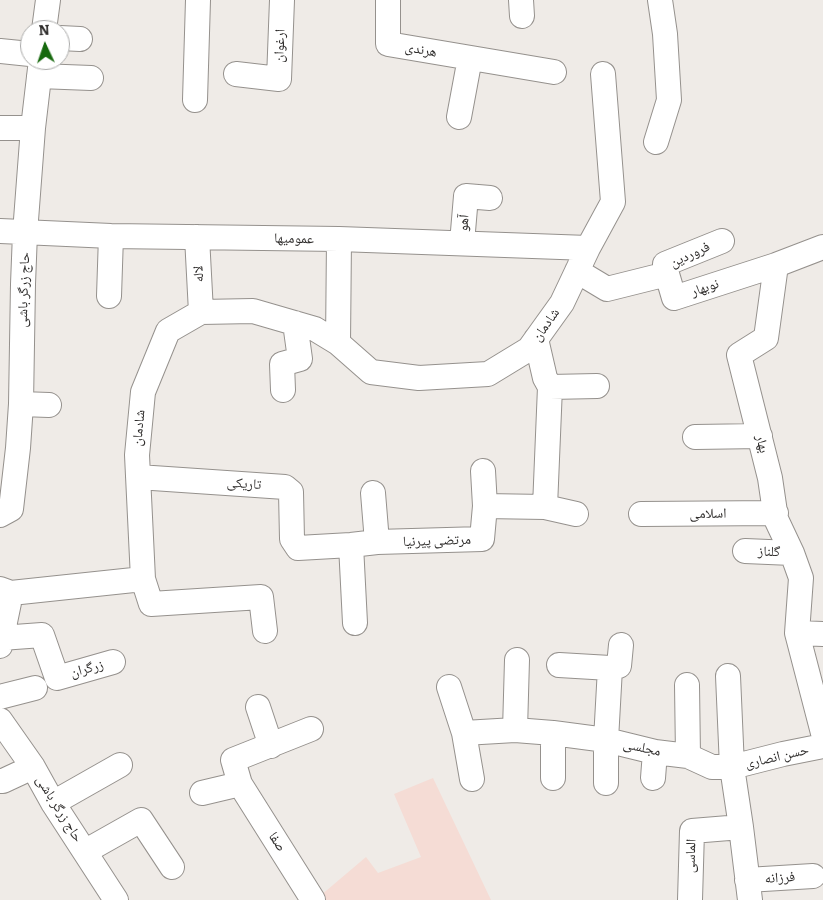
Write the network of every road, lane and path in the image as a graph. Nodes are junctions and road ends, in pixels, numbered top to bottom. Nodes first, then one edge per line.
1 (48, 0) edge
2 (198, 0) edge
3 (282, 0) edge
4 (388, 0) edge
5 (660, 0) edge
6 (45, 20) edge
7 (0, 51) edge
8 (20, 53) edge
9 (470, 58) junction
10 (40, 70) edge
11 (50, 70) edge
12 (554, 72) dead end
13 (236, 74) dead end
14 (603, 74) dead end
15 (91, 78) dead end
16 (195, 100) dead end
17 (459, 117) dead end
18 (0, 128) edge
19 (33, 128) junction
20 (656, 142) dead end
21 (490, 198) dead end
22 (0, 231) edge
23 (26, 233) junction
24 (111, 236) junction
25 (197, 237) junction
26 (339, 240) junction
27 (722, 241) dead end
28 (462, 243) junction
29 (823, 247) edge
30 (588, 248) junction
31 (776, 265) junction
32 (577, 271) junction
33 (667, 274) junction
34 (109, 296) dead end
35 (201, 312) junction
36 (295, 323) junction
37 (536, 339) junction
38 (338, 343) junction
39 (597, 386) dead end
40 (550, 387) junction
41 (283, 390) dead end
42 (21, 404) junction
43 (49, 405) dead end
44 (760, 436) junction
45 (695, 437) dead end
46 (9, 447) edge
47 (483, 470) dead end
48 (138, 477) junction
49 (374, 493) dead end
50 (485, 506) junction
51 (545, 508) junction
52 (776, 513) junction
53 (576, 514) dead end
54 (641, 514) dead end
55 (0, 515) edge
56 (377, 542) junction
57 (351, 545) junction
58 (298, 548) joint
59 (745, 551) dead end
60 (792, 553) junction
61 (143, 579) junction
62 (5, 591) edge
63 (355, 623) dead end
64 (265, 631) dead end
65 (798, 633) junction
66 (823, 634) edge
67 (1, 642) edge
68 (621, 645) dead end
69 (517, 660) dead end
70 (114, 662) dead end
71 (559, 665) dead end
72 (610, 668) junction
73 (728, 676) dead end
74 (687, 685) dead end
75 (449, 687) dead end
76 (36, 688) dead end
77 (0, 697) edge
78 (258, 707) dead end
79 (0, 720) edge
80 (311, 729) dead end
81 (515, 730) junction
82 (553, 733) junction
83 (823, 733) edge
84 (464, 734) junction
85 (606, 740) junction
86 (271, 746) junction
87 (823, 746) edge
88 (655, 752) junction
89 (688, 756) junction
90 (120, 765) dead end
91 (732, 767) junction
92 (33, 768) junction
93 (553, 778) dead end
94 (653, 778) dead end
95 (472, 780) dead end
96 (0, 781) edge
97 (606, 783) dead end
98 (240, 784) junction
99 (202, 793) dead end
100 (53, 803) junction
101 (741, 827) junction
102 (86, 851) junction
103 (172, 867) dead end
104 (813, 876) dead end
105 (749, 890) edge
106 (116, 900) edge
107 (313, 900) edge
108 (690, 900) edge

1 - 6 street
2 - 16 street
3 - 13 street, ارغوان
4 - 9 street, هرندی
5 - 20 street
7 - 8 street
9 - 12 street, هرندی
9 - 17 street
10 - 19 street, حاج زرگر باشی
11 - 15 street
14 - 30 street, شادمان
18 - 19 street
19 - 23 street, حاج زرگر باشی
21 - 28 street, آهو
22 - 23 street, عمومیها
23 - 24 street, عمومیها
23 - 42 street, حاج زرگر باشی
24 - 25 street, عمومیها
24 - 34 street
25 - 26 street, عمومیها
25 - 35 street, لاله
26 - 28 street, عمومیها
26 - 38 street
27 - 33 street, فروردین
28 - 30 street, عمومیها
29 - 31 street, نوبهار
30 - 32 street, شادمان
31 - 33 street, نوبهار
31 - 44 street, بهار
32 - 33 street
32 - 37 street, شادمان
35 - 36 street, شادمان
35 - 48 street, شادمان
36 - 38 street, شادمان
36 - 41 street
37 - 38 street, شادمان
37 - 40 street
39 - 40 street
40 - 51 street
42 - 43 street
42 - 46 street, حاج زرگر باشی
44 - 45 street
44 - 52 street, بهار
46 - 55 street, حاج زرگر باشی
47 - 50 street
48 - 58 street, تاریکی
48 - 61 street, شادمان
49 - 56 street
50 - 51 street
50 - 56 street, مرتضی پیرنیا
51 - 53 street
52 - 54 street, اسلامی
52 - 60 street, بهار
56 - 57 street, مرتضی پیرنیا
57 - 58 street, مرتضی پیرنیا
57 - 63 street
59 - 60 street, گلناز
60 - 65 street, بهار
61 - 62 street
61 - 64 street, شادمان
62 - 67 street
65 - 66 street
65 - 83 street, حسن انصاری
67 - 70 street, زرگران
68 - 72 street
69 - 81 street
71 - 72 street
72 - 85 street
73 - 91 street
74 - 89 street
75 - 84 street
76 - 77 street
78 - 86 street
79 - 92 street, حاج زرگر باشی
80 - 86 street
81 - 82 street, مجلسی
81 - 84 street, مجلسی
82 - 85 street, مجلسی
82 - 93 street
84 - 95 street
85 - 88 street, مجلسی
85 - 97 street
86 - 98 street, صفا
87 - 91 street, حسن انصاری
88 - 89 street, مجلسی
88 - 94 street
89 - 91 street, مجلسی
90 - 100 street
91 - 101 street
92 - 96 street
92 - 100 street, حاج زرگر باشی
98 - 99 street
98 - 107 street, صفا
100 - 102 street, حاج زرگر باشی
101 - 105 street
101 - 108 street, الماسی
102 - 103 street
102 - 106 street, حاج زرگر باشی
104 - 105 street, فرزانه

